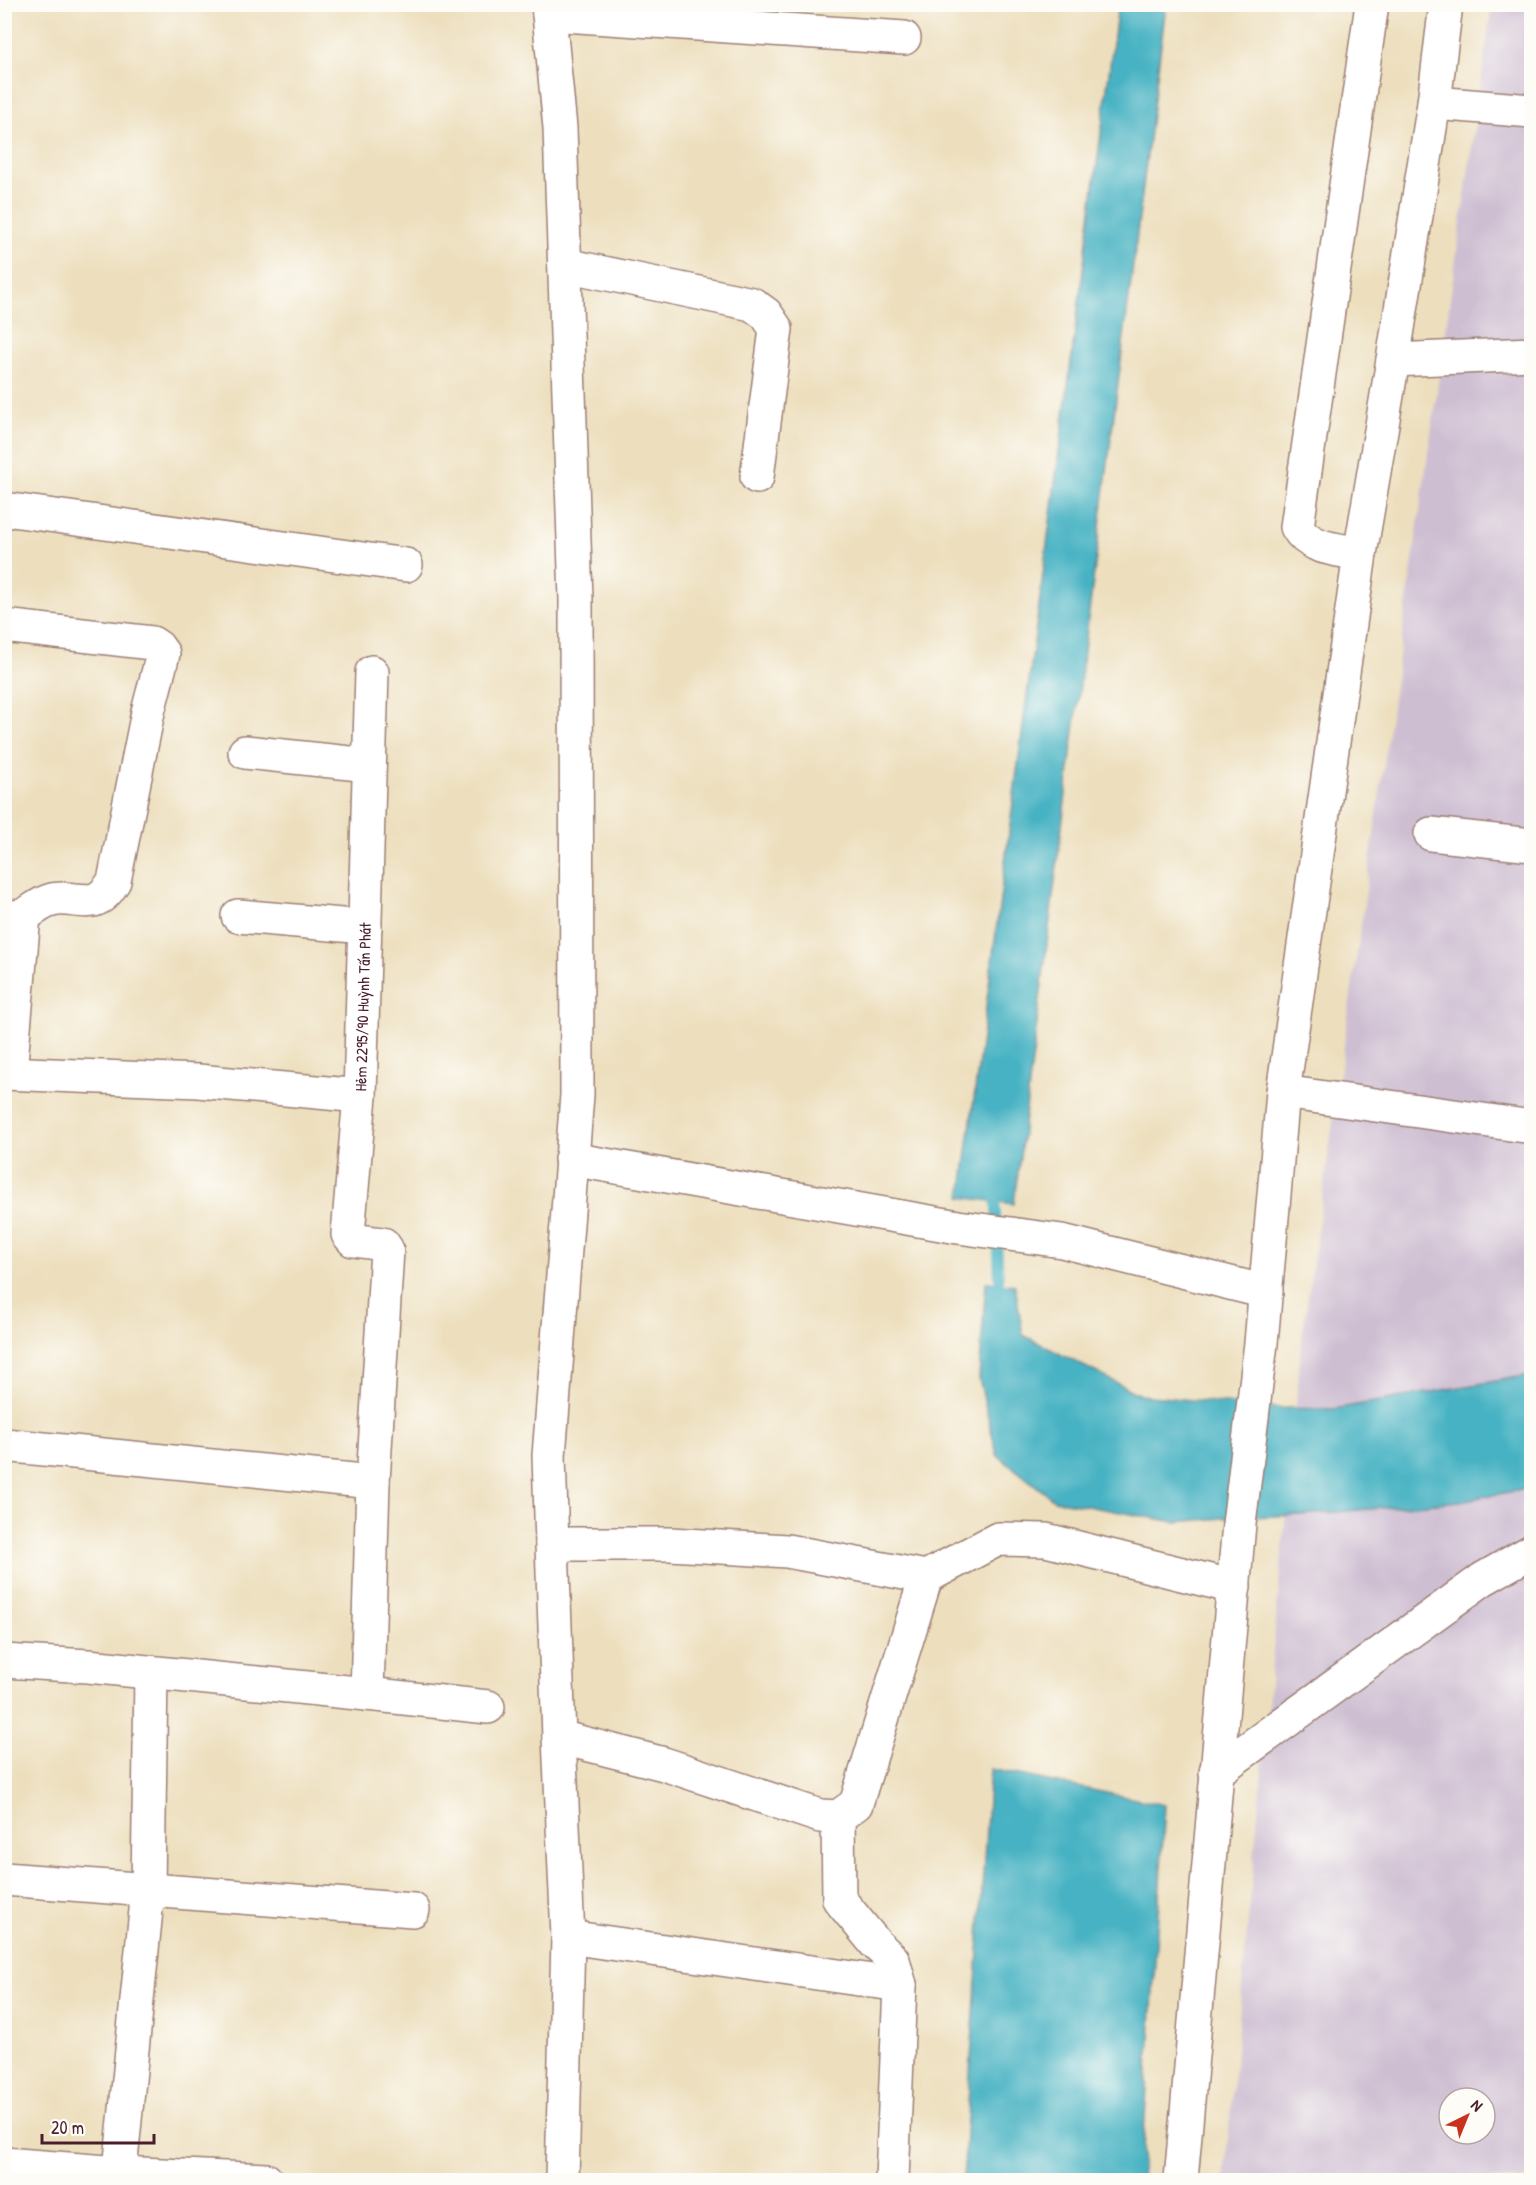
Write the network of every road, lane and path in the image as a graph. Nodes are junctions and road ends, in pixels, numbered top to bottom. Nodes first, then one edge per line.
1 (1372, 4) edge
2 (1446, 4) edge
3 (548, 9) edge
4 (904, 38) dead end
5 (1434, 103) junction
6 (1532, 111) edge
7 (565, 265) junction
8 (1532, 354) edge
9 (1393, 360) junction
10 (757, 477) dead end
11 (4, 512) edge
12 (1360, 554) junction
13 (406, 565) dead end
14 (4, 626) edge
15 (372, 672) dead end
16 (244, 752) dead end
17 (369, 765) junction
18 (1431, 834) dead end
19 (1532, 845) edge
20 (14, 916) edge
21 (238, 916) dead end
22 (365, 927) junction
23 (7, 1073) edge
24 (1283, 1092) junction
25 (360, 1096) junction
26 (1532, 1127) edge
27 (572, 1158) junction
28 (1266, 1292) junction
29 (4, 1444) edge
30 (374, 1482) junction
31 (552, 1544) junction
32 (1532, 1551) edge
33 (926, 1577) junction
34 (1234, 1587) junction
35 (4, 1661) edge
36 (151, 1673) junction
37 (367, 1694) junction
38 (488, 1707) dead end
39 (559, 1737) junction
40 (1216, 1772) junction
41 (838, 1817) junction
42 (4, 1879) edge
43 (148, 1890) junction
44 (413, 1910) dead end
45 (568, 1937) junction
46 (900, 1985) junction
47 (4, 2164) edge
48 (120, 2177) edge
49 (266, 2181) edge
50 (562, 2181) edge
51 (892, 2181) edge
52 (1180, 2181) edge

1 - 12 street
2 - 5 street
3 - 4 street
3 - 7 street
5 - 6 street
5 - 9 street
7 - 10 street
7 - 27 street
8 - 9 street
9 - 12 street
11 - 13 street
12 - 24 street
14 - 20 street
15 - 17 street, Hẻm 2295/90 Huỳnh Tấn Phát
16 - 17 street
17 - 22 street, Hẻm 2295/90 Huỳnh Tấn Phát
18 - 19 street
20 - 23 street
21 - 22 street
22 - 25 street, Hẻm 2295/90 Huỳnh Tấn Phát
23 - 25 street, Hẻm 2295/90 Huỳnh Tấn Phát
24 - 26 street
24 - 28 street
25 - 30 street
27 - 28 street
27 - 31 street
28 - 34 street
29 - 30 street
30 - 37 street
31 - 33 street
31 - 39 street
32 - 40 street
33 - 34 street
33 - 41 street
34 - 40 street
35 - 36 street
36 - 37 street
36 - 43 street
37 - 38 street
39 - 41 street
39 - 45 street
40 - 52 street
41 - 46 street
42 - 43 street
43 - 44 street
43 - 48 street
45 - 46 street
45 - 50 street
46 - 51 street
47 - 48 street
48 - 49 street

